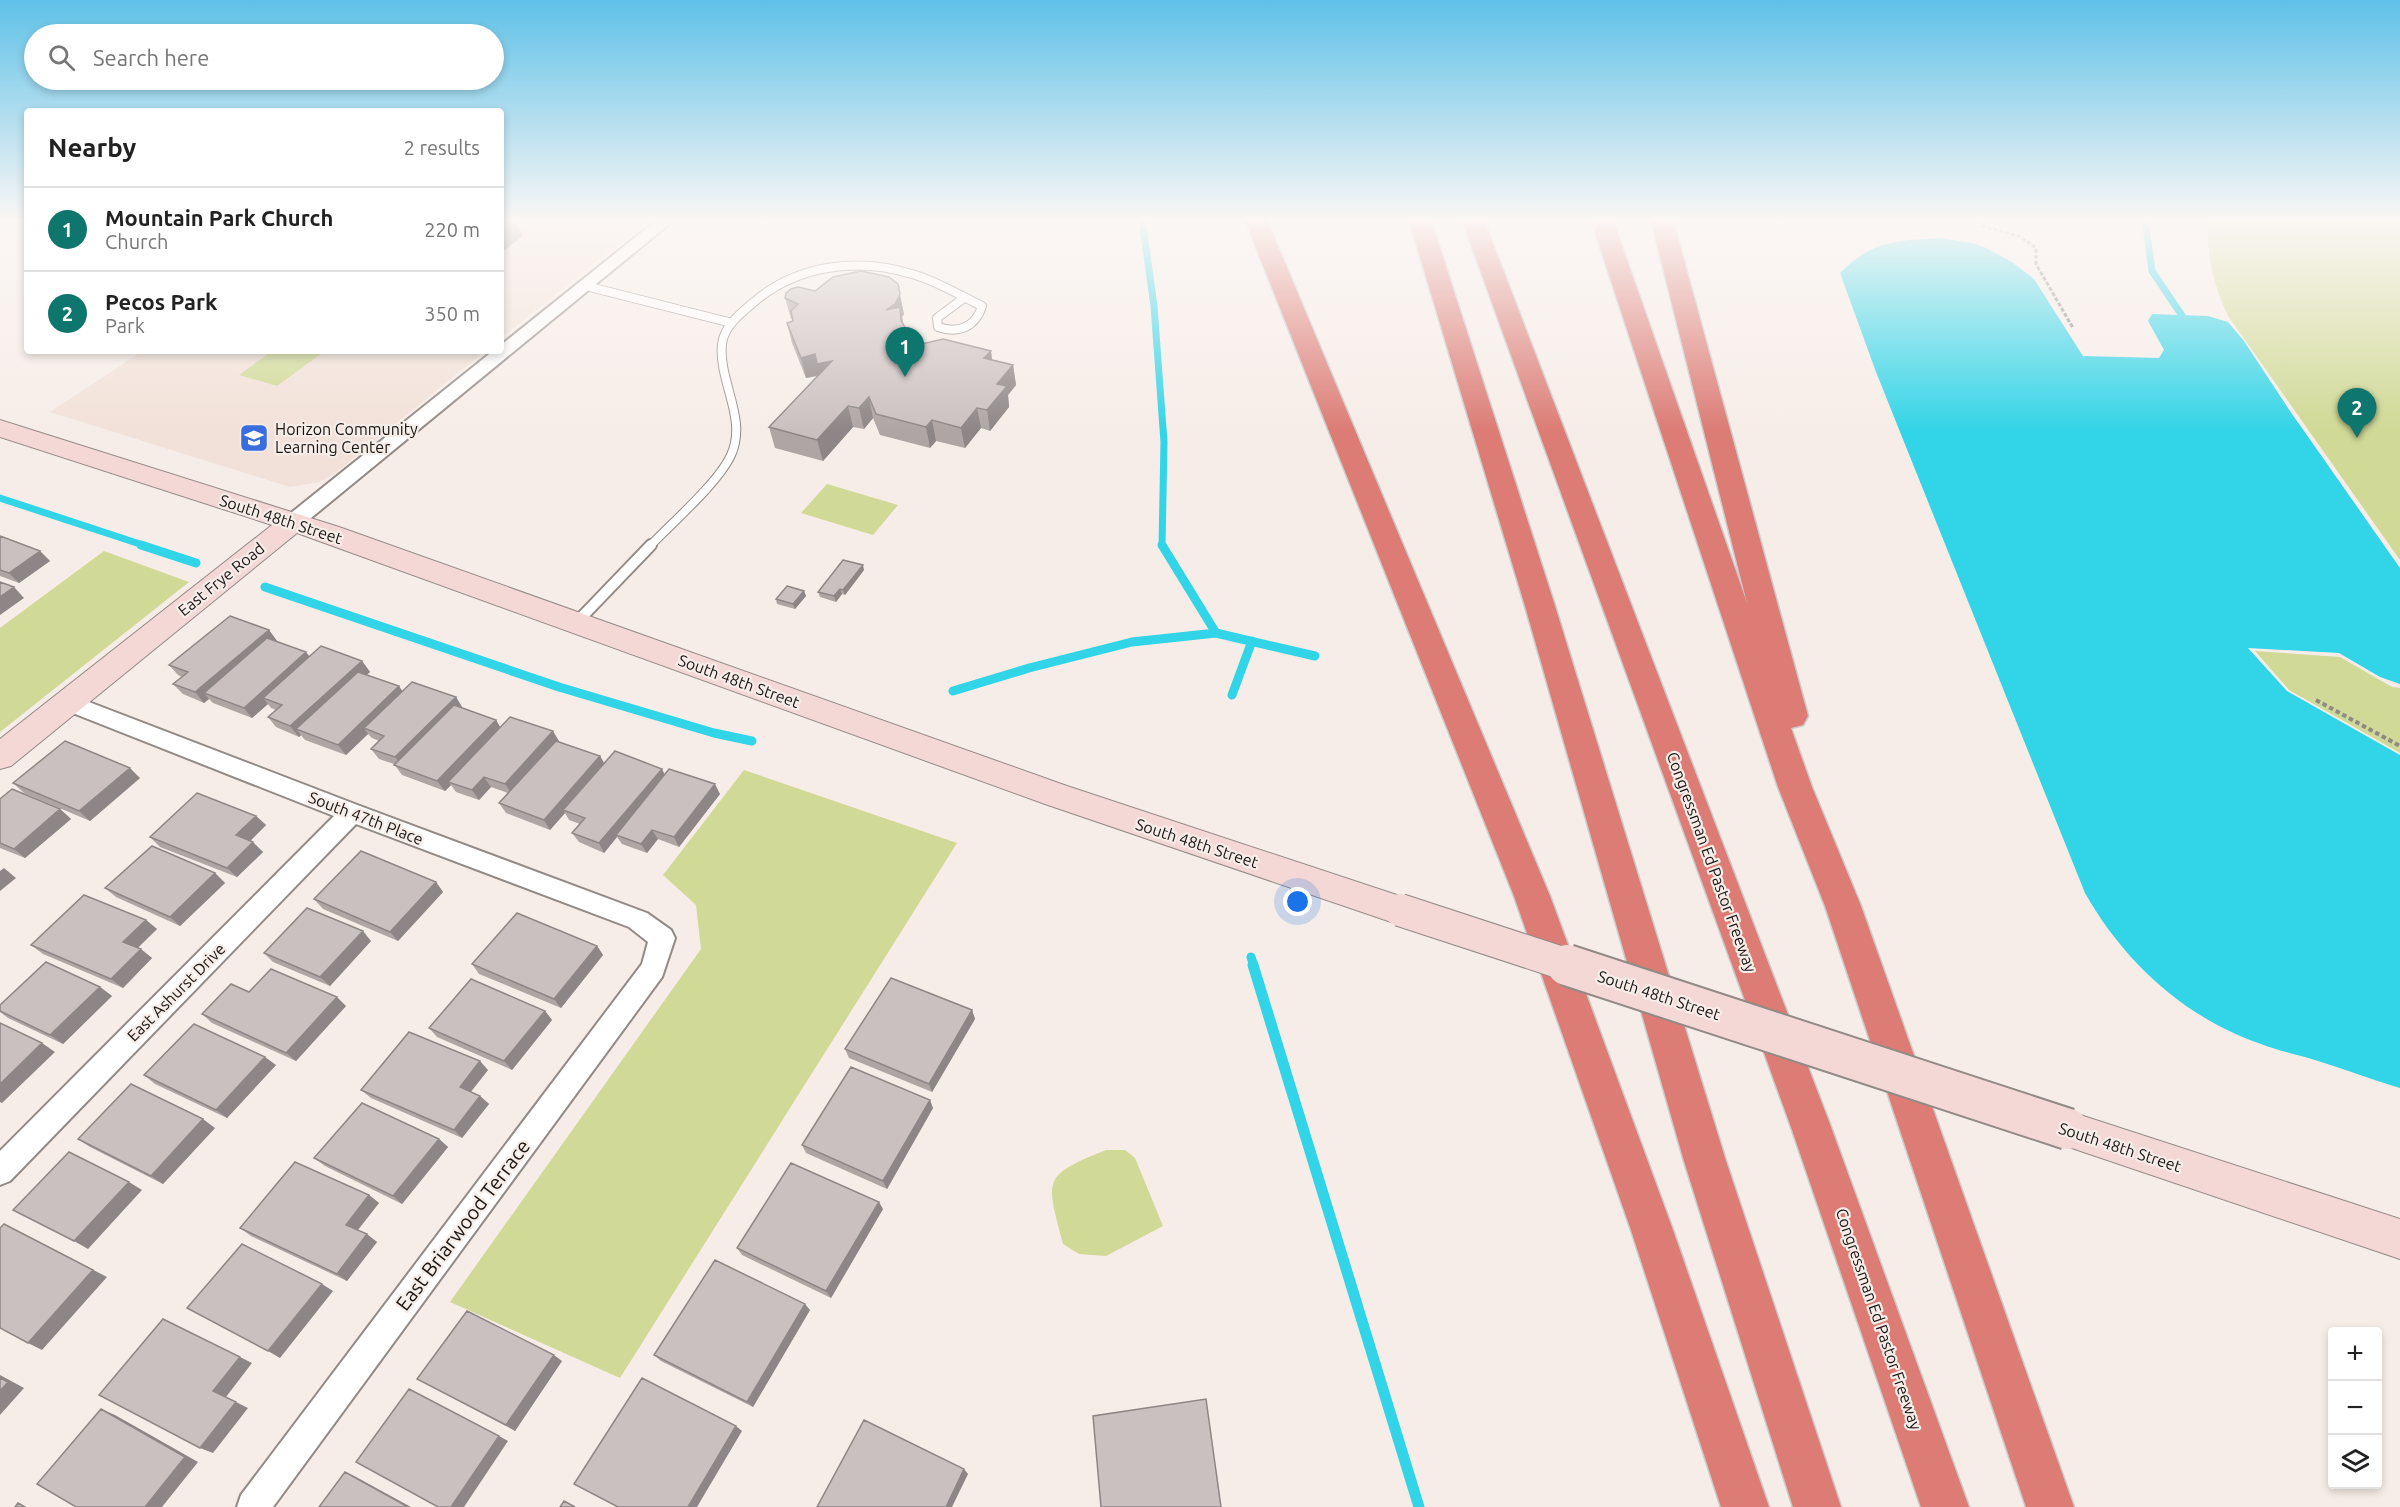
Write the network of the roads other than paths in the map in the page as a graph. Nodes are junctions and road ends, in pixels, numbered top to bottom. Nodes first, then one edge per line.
1 (581, 290) edge
2 (604, 290) edge
3 (769, 290) edge
4 (950, 290) edge
5 (1285, 290) edge
6 (1442, 290) edge
7 (1499, 290) edge
8 (1626, 290) edge
9 (1681, 290) edge
10 (964, 298) junction
11 (732, 322) junction
12 (504, 352) edge
13 (502, 354) edge
14 (0, 428) edge
15 (293, 522) junction
16 (576, 622) junction
17 (68, 702) junction
18 (0, 757) edge
19 (352, 813) junction
20 (1844, 906) junction
21 (662, 938) joint
22 (0, 1171) edge
23 (2400, 1239) edge
24 (253, 1507) edge
25 (1745, 1507) edge
26 (1817, 1507) edge
27 (1946, 1507) edge
28 (2050, 1507) edge

1 - 12 street, East Frye Road
2 - 11 lane
3 - 11 lane
4 - 10 lane
5 - 25 highway
6 - 26 highway
7 - 27 highway, Congressman Ed Pastor Freeway
8 - 20 highway
9 - 20 highway
10 - 10 lane
11 - 16 lane
13 - 15 street, East Frye Road
14 - 15 street, South 48th Street
15 - 16 street, South 48th Street
15 - 17 street, East Frye Road
16 - 23 street, South 48th Street, bridge
17 - 18 street, East Frye Road
17 - 19 street, South 47th Place
19 - 21 street, South 47th Place
19 - 22 street, East Ashurst Drive
20 - 28 highway
21 - 24 street, East Briarwood Terrace

